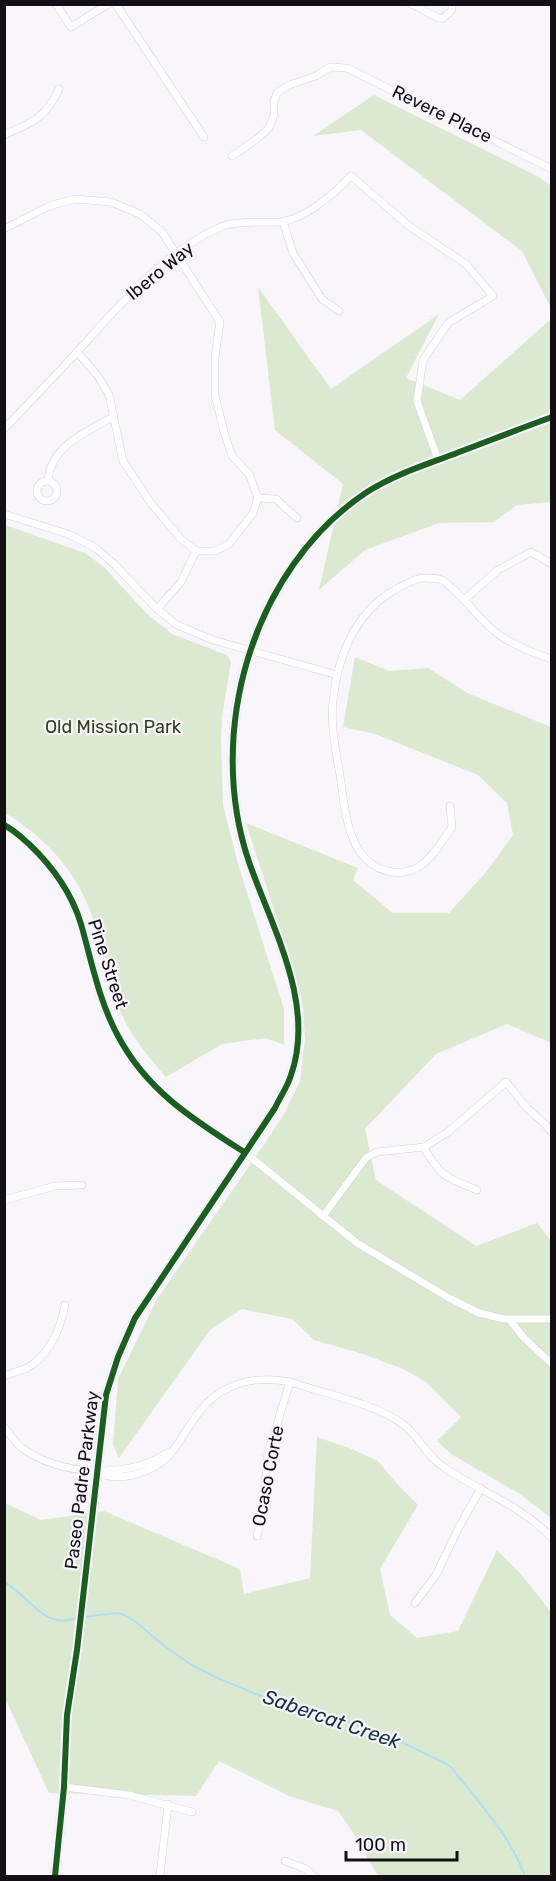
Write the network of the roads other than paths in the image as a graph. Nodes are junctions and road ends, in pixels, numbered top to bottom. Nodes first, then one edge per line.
1 (56, 4) edge
2 (108, 4) edge
3 (114, 4) edge
4 (411, 4) edge
5 (452, 4) edge
6 (59, 89) dead end
7 (4, 135) edge
8 (204, 136) dead end
9 (232, 156) dead end
10 (552, 169) edge
11 (283, 221) junction
12 (5, 226) edge
13 (177, 252) junction
14 (339, 311) dead end
15 (77, 352) junction
16 (113, 417) junction
17 (552, 417) edge
18 (4, 429) edge
19 (438, 460) junction
20 (48, 480) dead end
21 (258, 498) junction
22 (4, 514) edge
23 (297, 518) dead end
24 (196, 551) junction
25 (552, 564) edge
26 (465, 599) junction
27 (156, 609) junction
28 (249, 649) junction
29 (552, 659) edge
30 (338, 675) junction
31 (450, 806) dead end
32 (4, 825) edge
33 (552, 1133) edge
34 (424, 1147) junction
35 (244, 1152) junction
36 (82, 1185) dead end
37 (477, 1190) dead end
38 (4, 1200) edge
39 (323, 1216) junction
40 (64, 1305) dead end
41 (509, 1319) junction
42 (552, 1319) edge
43 (552, 1364) edge
44 (4, 1376) edge
45 (290, 1382) junction
46 (4, 1427) edge
47 (97, 1472) junction
48 (481, 1488) junction
49 (257, 1536) dead end
50 (552, 1538) edge
51 (415, 1603) dead end
52 (64, 1787) junction
53 (168, 1804) junction
54 (192, 1812) dead end
55 (285, 1861) dead end
56 (55, 1876) edge
57 (160, 1876) edge
58 (313, 1876) edge

1 - 2 street
3 - 8 street
4 - 5 street
6 - 7 street
9 - 10 street, Revere Place
11 - 13 street, Ibero Way
11 - 14 street
11 - 19 street, Ibero Way
12 - 13 street
13 - 15 street, Ibero Way
13 - 21 street
15 - 16 street
15 - 18 street, Ibero Way
16 - 20 street
16 - 24 street
17 - 19 main road, Paseo Padre Parkway
19 - 28 main road, Paseo Padre Parkway
21 - 23 street
21 - 24 street
22 - 27 street
24 - 27 street
25 - 26 street
26 - 29 street
26 - 30 street
27 - 28 street
28 - 30 street
28 - 35 main road, Paseo Padre Parkway
30 - 31 street
32 - 35 street, Pine Street
33 - 34 street
34 - 37 street
34 - 39 street
35 - 39 street, Pine Street
35 - 47 main road, Paseo Padre Parkway
36 - 38 street
39 - 41 street, Pine Street
40 - 44 street
41 - 42 street, Pine Street
41 - 43 street
45 - 47 street
45 - 48 street
45 - 49 street, Ocaso Corte
46 - 47 street
47 - 52 main road, Paseo Padre Parkway
48 - 50 street
48 - 51 street
52 - 53 street
52 - 56 main road, Paseo Padre Parkway
53 - 54 street
53 - 57 street
55 - 58 street

